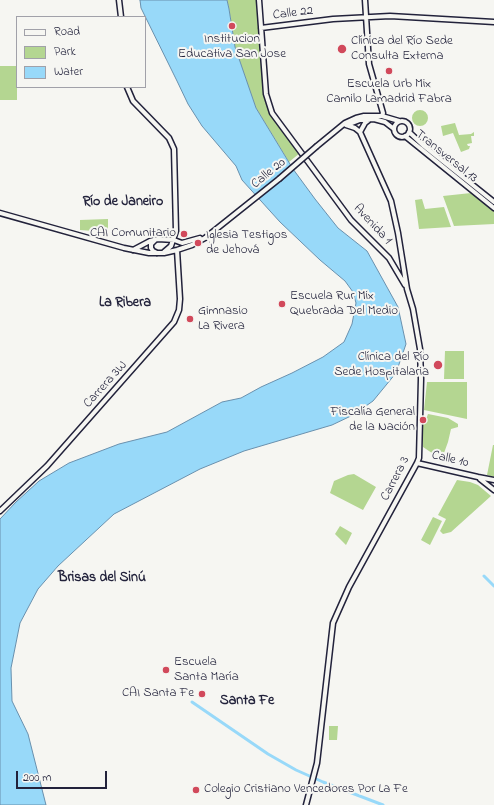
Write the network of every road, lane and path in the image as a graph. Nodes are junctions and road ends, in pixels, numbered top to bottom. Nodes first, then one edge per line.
1 (119, 0) edge
2 (259, 0) edge
3 (365, 0) edge
4 (121, 16) edge
5 (366, 17) junction
6 (494, 22) edge
7 (261, 28) junction
8 (127, 88) edge
9 (382, 116) junction
10 (370, 119) junction
11 (399, 121) junction
12 (346, 126) junction
13 (394, 129) junction
14 (333, 132) junction
15 (360, 132) junction
16 (410, 132) junction
17 (405, 136) junction
18 (494, 202) edge
19 (494, 208) edge
20 (0, 213) edge
21 (216, 229) junction
22 (176, 231) junction
23 (155, 239) junction
24 (165, 239) junction
25 (174, 240) junction
26 (182, 243) junction
27 (132, 250) junction
28 (177, 250) junction
29 (164, 252) junction
30 (157, 253) junction
31 (404, 264) junction
32 (395, 268) junction
33 (407, 288) junction
34 (417, 462) junction
35 (478, 477) junction
36 (494, 480) edge
37 (494, 490) edge
38 (0, 512) edge
39 (306, 805) edge

1 - 4 street
2 - 7 street, Avenida 1
3 - 5 street
5 - 6 street, Calle 22
5 - 7 street, Calle 22
5 - 9 street
7 - 32 street, Avenida 1
8 - 22 street
9 - 11 street
9 - 14 street
10 - 12 street
10 - 13 street
10 - 15 street
11 - 13 street
11 - 16 street
12 - 14 street
12 - 15 street
13 - 17 street
14 - 21 street, Calle 20, bridge
15 - 31 street, Carrera 3
16 - 17 street
16 - 18 street, Transversal 13
17 - 19 street, Transversal 13
20 - 27 street, Calle 20
21 - 26 street, Calle 20
21 - 28 street, Calle 20
22 - 24 street
22 - 25 street
22 - 26 street
23 - 24 street
23 - 27 street
23 - 30 street
24 - 25 street
25 - 26 street
25 - 29 street
27 - 30 street, Calle 20
28 - 29 street, Calle 20
28 - 38 street, Carrera 3W
29 - 30 street, Calle 20
31 - 32 street
31 - 33 street, Carrera 3
32 - 33 street, Avenida 1
33 - 34 street, Carrera 3
34 - 35 street, Calle 10
34 - 39 street, Carrera 3
35 - 36 street, Calle 10
35 - 37 street, Calle 10

